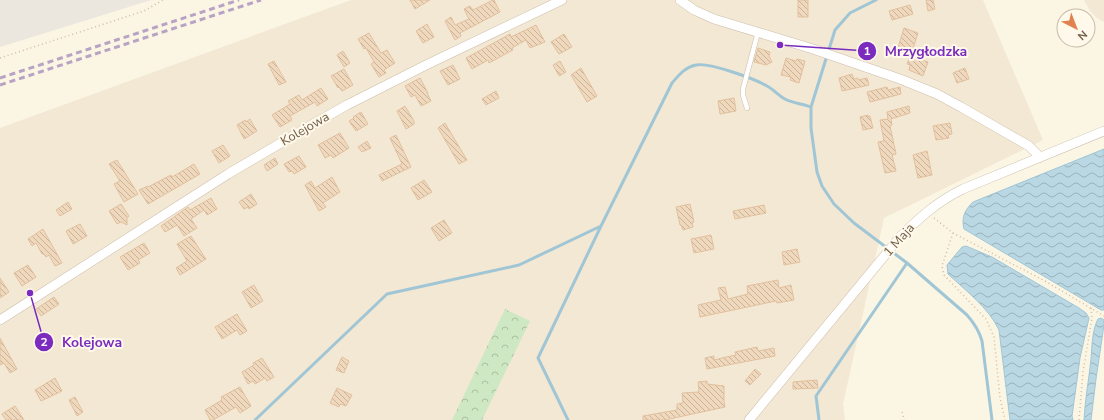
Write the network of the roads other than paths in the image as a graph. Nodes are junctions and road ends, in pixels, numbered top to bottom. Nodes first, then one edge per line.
1 (562, 0) edge
2 (680, 0) edge
3 (758, 32) junction
4 (747, 108) dead end
5 (1104, 131) edge
6 (1039, 158) junction
7 (0, 320) edge
8 (749, 420) edge

1 - 7 street, Kolejowa
2 - 3 street
3 - 4 lane
3 - 6 street
5 - 6 street, 1 Maja
6 - 8 street, 1 Maja

